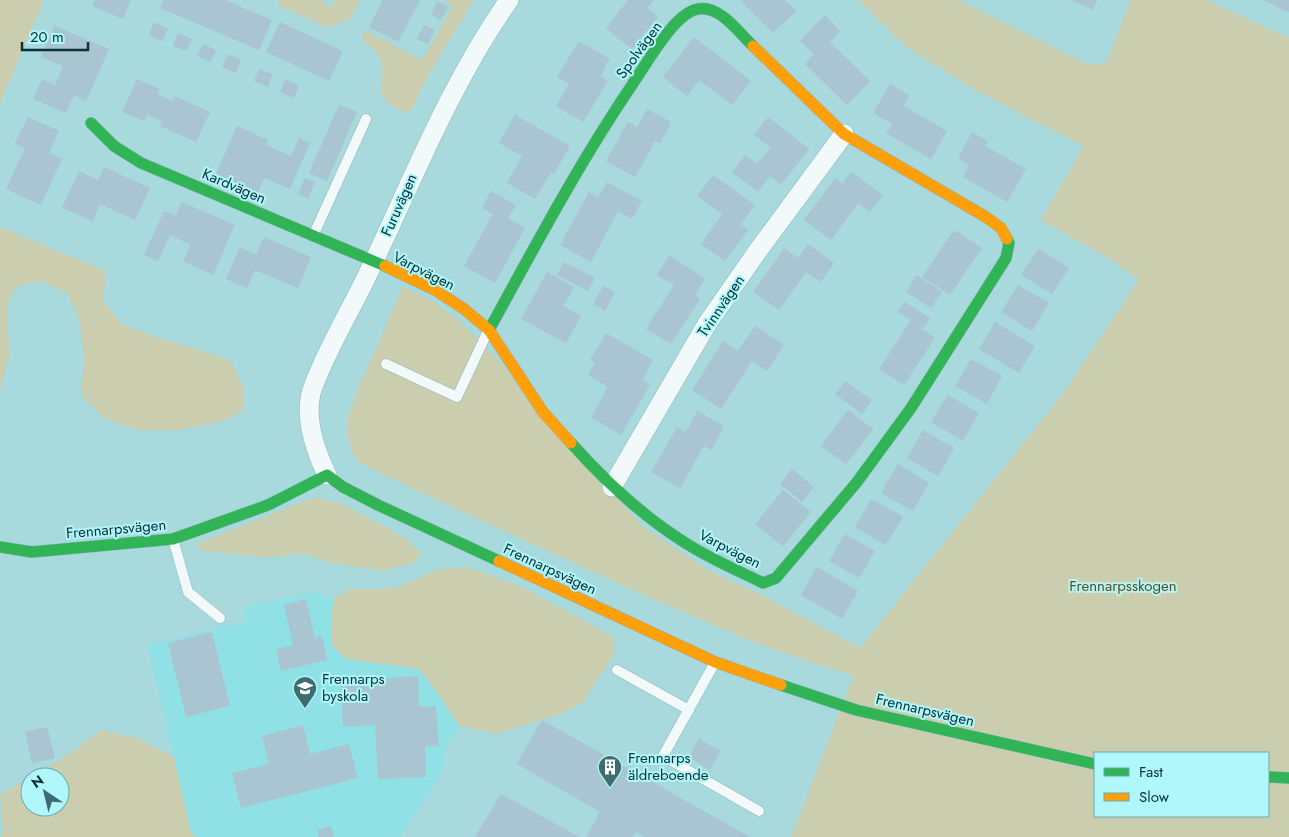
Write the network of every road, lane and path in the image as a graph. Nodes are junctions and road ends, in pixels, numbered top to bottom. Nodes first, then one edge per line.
1 (510, 0) edge
2 (366, 119) dead end
3 (91, 123) dead end
4 (844, 134) junction
5 (314, 235) junction
6 (1009, 243) joint
7 (373, 262) junction
8 (488, 330) junction
9 (386, 364) dead end
10 (327, 476) junction
11 (612, 487) junction
12 (173, 540) junction
13 (0, 547) edge
14 (220, 618) dead end
15 (715, 662) junction
16 (617, 670) dead end
17 (689, 710) junction
18 (1094, 764) edge
19 (1269, 778) edge
20 (1289, 778) edge
21 (759, 811) dead end

1 - 7 street, Furuvägen
2 - 5 lane
3 - 5 street, Kardvägen
4 - 6 street, Spolvägen
4 - 8 street, Spolvägen
4 - 11 street, Tvinnvägen
5 - 7 street, Kardvägen
6 - 11 street, Varpvägen
7 - 8 street, Varpvägen
7 - 10 street, Furuvägen
8 - 9 lane
8 - 11 street, Varpvägen
10 - 12 street, Frennarpsvägen
10 - 15 street, Frennarpsvägen
12 - 13 street, Frennarpsvägen
12 - 14 lane
15 - 17 lane
15 - 18 street, Frennarpsvägen
16 - 17 lane
17 - 21 lane
19 - 20 street

